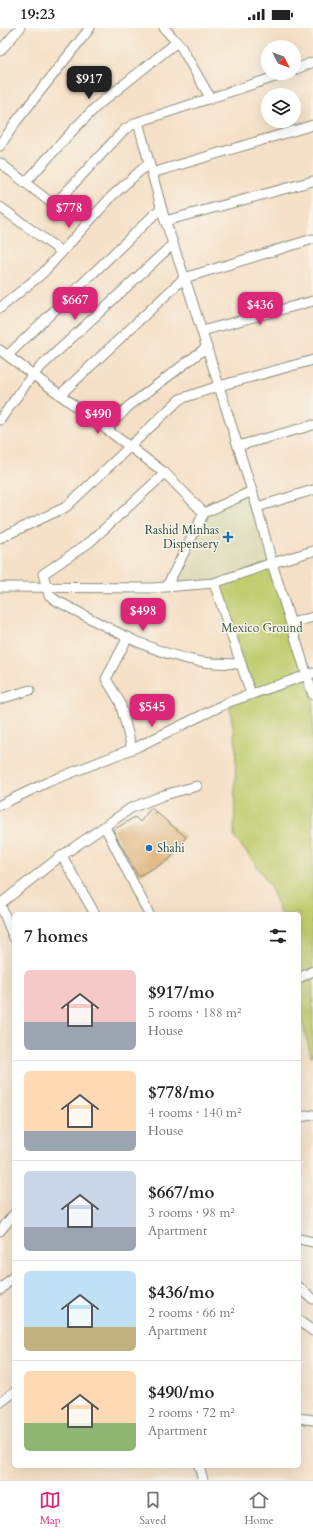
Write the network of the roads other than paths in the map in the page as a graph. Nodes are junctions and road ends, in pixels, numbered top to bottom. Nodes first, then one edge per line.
1 (20, 28) edge
2 (90, 28) edge
3 (167, 29) edge
4 (177, 42) junction
5 (0, 51) edge
6 (313, 62) edge
7 (301, 67) edge
8 (267, 80) edge
9 (211, 99) junction
10 (138, 122) junction
11 (313, 125) edge
12 (0, 146) edge
13 (0, 163) edge
14 (149, 163) junction
15 (152, 173) junction
16 (313, 182) edge
17 (25, 183) junction
18 (0, 207) edge
19 (162, 208) junction
20 (165, 221) junction
21 (313, 239) edge
22 (173, 244) junction
23 (62, 252) junction
24 (184, 278) junction
25 (313, 301) edge
26 (0, 308) edge
27 (202, 331) junction
28 (206, 347) junction
29 (4, 352) edge
30 (313, 360) edge
31 (33, 374) junction
32 (219, 386) junction
33 (60, 395) junction
34 (0, 420) edge
35 (313, 425) edge
36 (108, 429) junction
37 (130, 445) junction
38 (238, 446) junction
39 (165, 473) junction
40 (313, 490) edge
41 (252, 491) junction
42 (257, 507) junction
43 (204, 512) junction
44 (0, 538) edge
45 (313, 551) edge
46 (272, 563) junction
47 (214, 583) junction
48 (167, 586) junction
49 (0, 587) edge
50 (46, 587) junction
51 (313, 617) edge
52 (292, 623) junction
53 (128, 637) junction
54 (241, 664) junction
55 (310, 674) edge
56 (30, 690) dead end
57 (251, 694) junction
58 (313, 695) edge
59 (0, 699) edge
60 (132, 749) junction
61 (197, 786) dead end
62 (0, 805) edge
63 (105, 827) junction
64 (62, 856) junction
65 (0, 904) edge
66 (94, 912) edge
67 (148, 912) edge
68 (12, 933) edge
69 (313, 971) edge
70 (301, 977) edge
71 (313, 1115) edge
72 (301, 1117) edge
73 (12, 1216) edge
74 (0, 1231) edge
75 (301, 1239) edge
76 (313, 1242) edge
77 (12, 1278) edge
78 (301, 1289) edge
79 (0, 1290) edge
80 (313, 1299) edge
81 (301, 1322) edge
82 (313, 1331) edge
83 (12, 1394) edge
84 (0, 1403) edge
85 (301, 1418) edge
86 (313, 1420) edge
87 (200, 1468) edge
88 (203, 1480) edge

1 - 5 street
2 - 12 street
3 - 4 street
4 - 9 street
4 - 17 street
6 - 7 street
8 - 9 street
9 - 10 street
10 - 14 street
10 - 17 street
11 - 15 street
13 - 17 street
14 - 15 street
14 - 23 street
15 - 19 street
16 - 20 street
18 - 23 street
19 - 20 street
19 - 29 street
20 - 22 street
21 - 24 street
22 - 24 street
22 - 31 street
23 - 26 street
24 - 27 street
24 - 33 street
25 - 27 street
27 - 28 street
28 - 32 street
28 - 36 street
29 - 31 street
30 - 32 street
31 - 33 street
31 - 34 street
32 - 37 street
32 - 38 street
33 - 36 street
35 - 38 street
36 - 37 street
37 - 39 street
37 - 44 street
38 - 41 street
39 - 43 street
39 - 50 street
40 - 42 street
41 - 42 street
41 - 43 street
42 - 46 street
43 - 48 street
45 - 46 street
46 - 47 street
46 - 52 street
47 - 48 street
47 - 54 street
48 - 50 street
49 - 50 street
50 - 53 street
51 - 52 street
52 - 55 street
53 - 54 street
53 - 60 street
54 - 57 street
55 - 57 street
55 - 58 street
56 - 59 street
57 - 60 street
60 - 62 street
61 - 63 street
63 - 64 street
63 - 67 street
64 - 65 street
64 - 66 street
65 - 68 street
69 - 70 street
71 - 72 street
73 - 74 street
75 - 76 street
77 - 79 street
78 - 80 street
81 - 82 street
83 - 84 street
85 - 86 street
87 - 88 street

